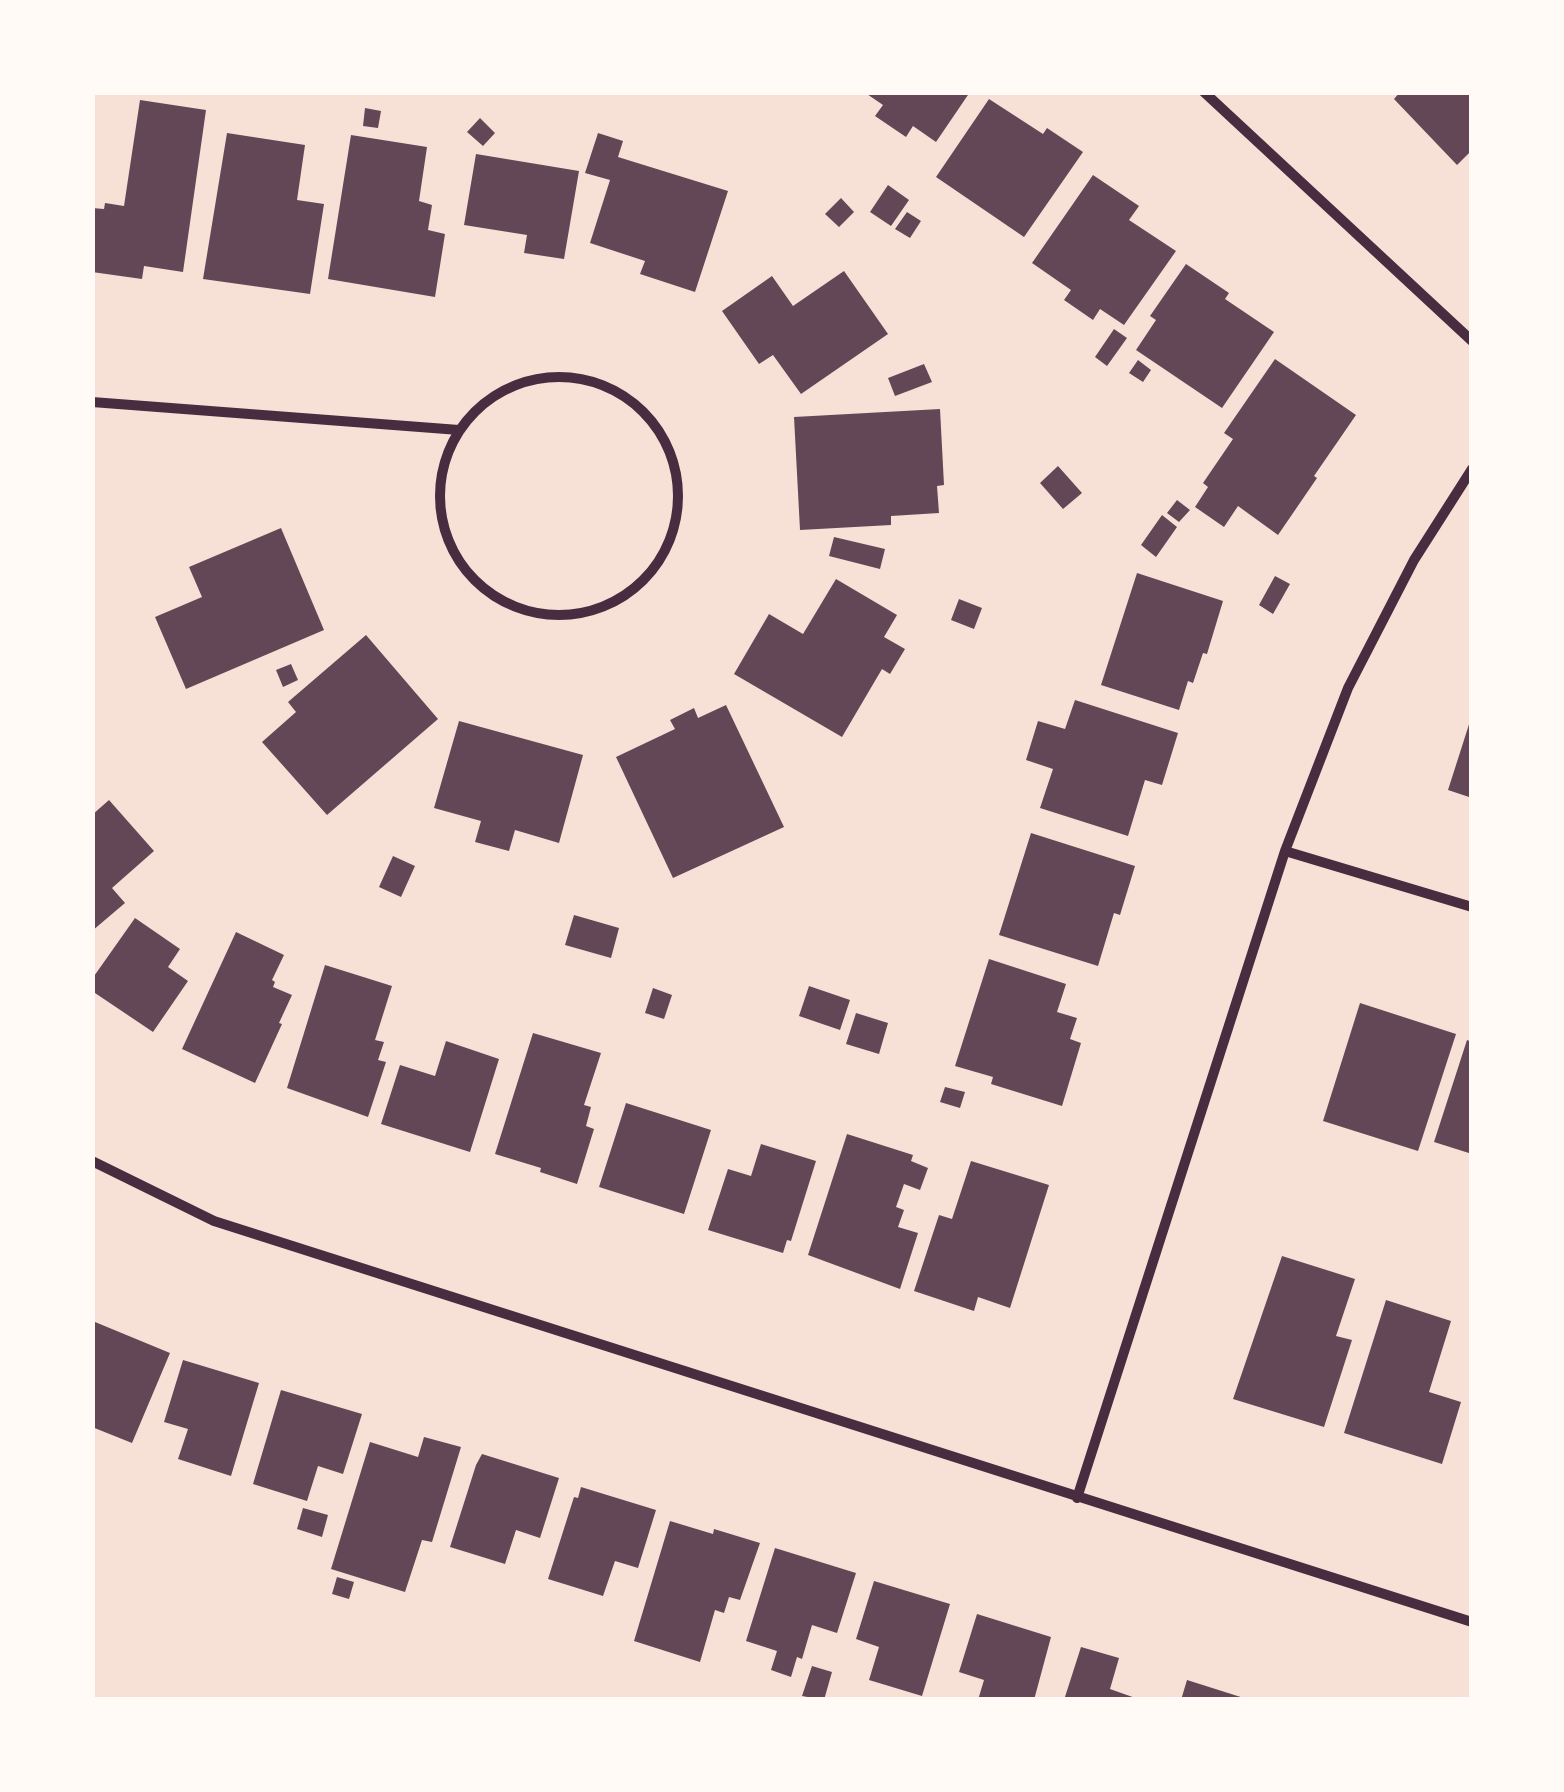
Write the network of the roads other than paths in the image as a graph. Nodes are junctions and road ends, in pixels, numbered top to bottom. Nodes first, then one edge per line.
1 (1204, 92) edge
2 (1472, 342) edge
3 (92, 402) edge
4 (459, 430) junction
5 (1472, 469) edge
6 (1286, 852) junction
7 (1472, 907) edge
8 (92, 1161) edge
9 (1077, 1498) junction
10 (1472, 1622) edge

1 - 2 street
3 - 4 street
4 - 4 street
5 - 6 street
6 - 7 street
6 - 9 street
8 - 9 street
9 - 10 street

